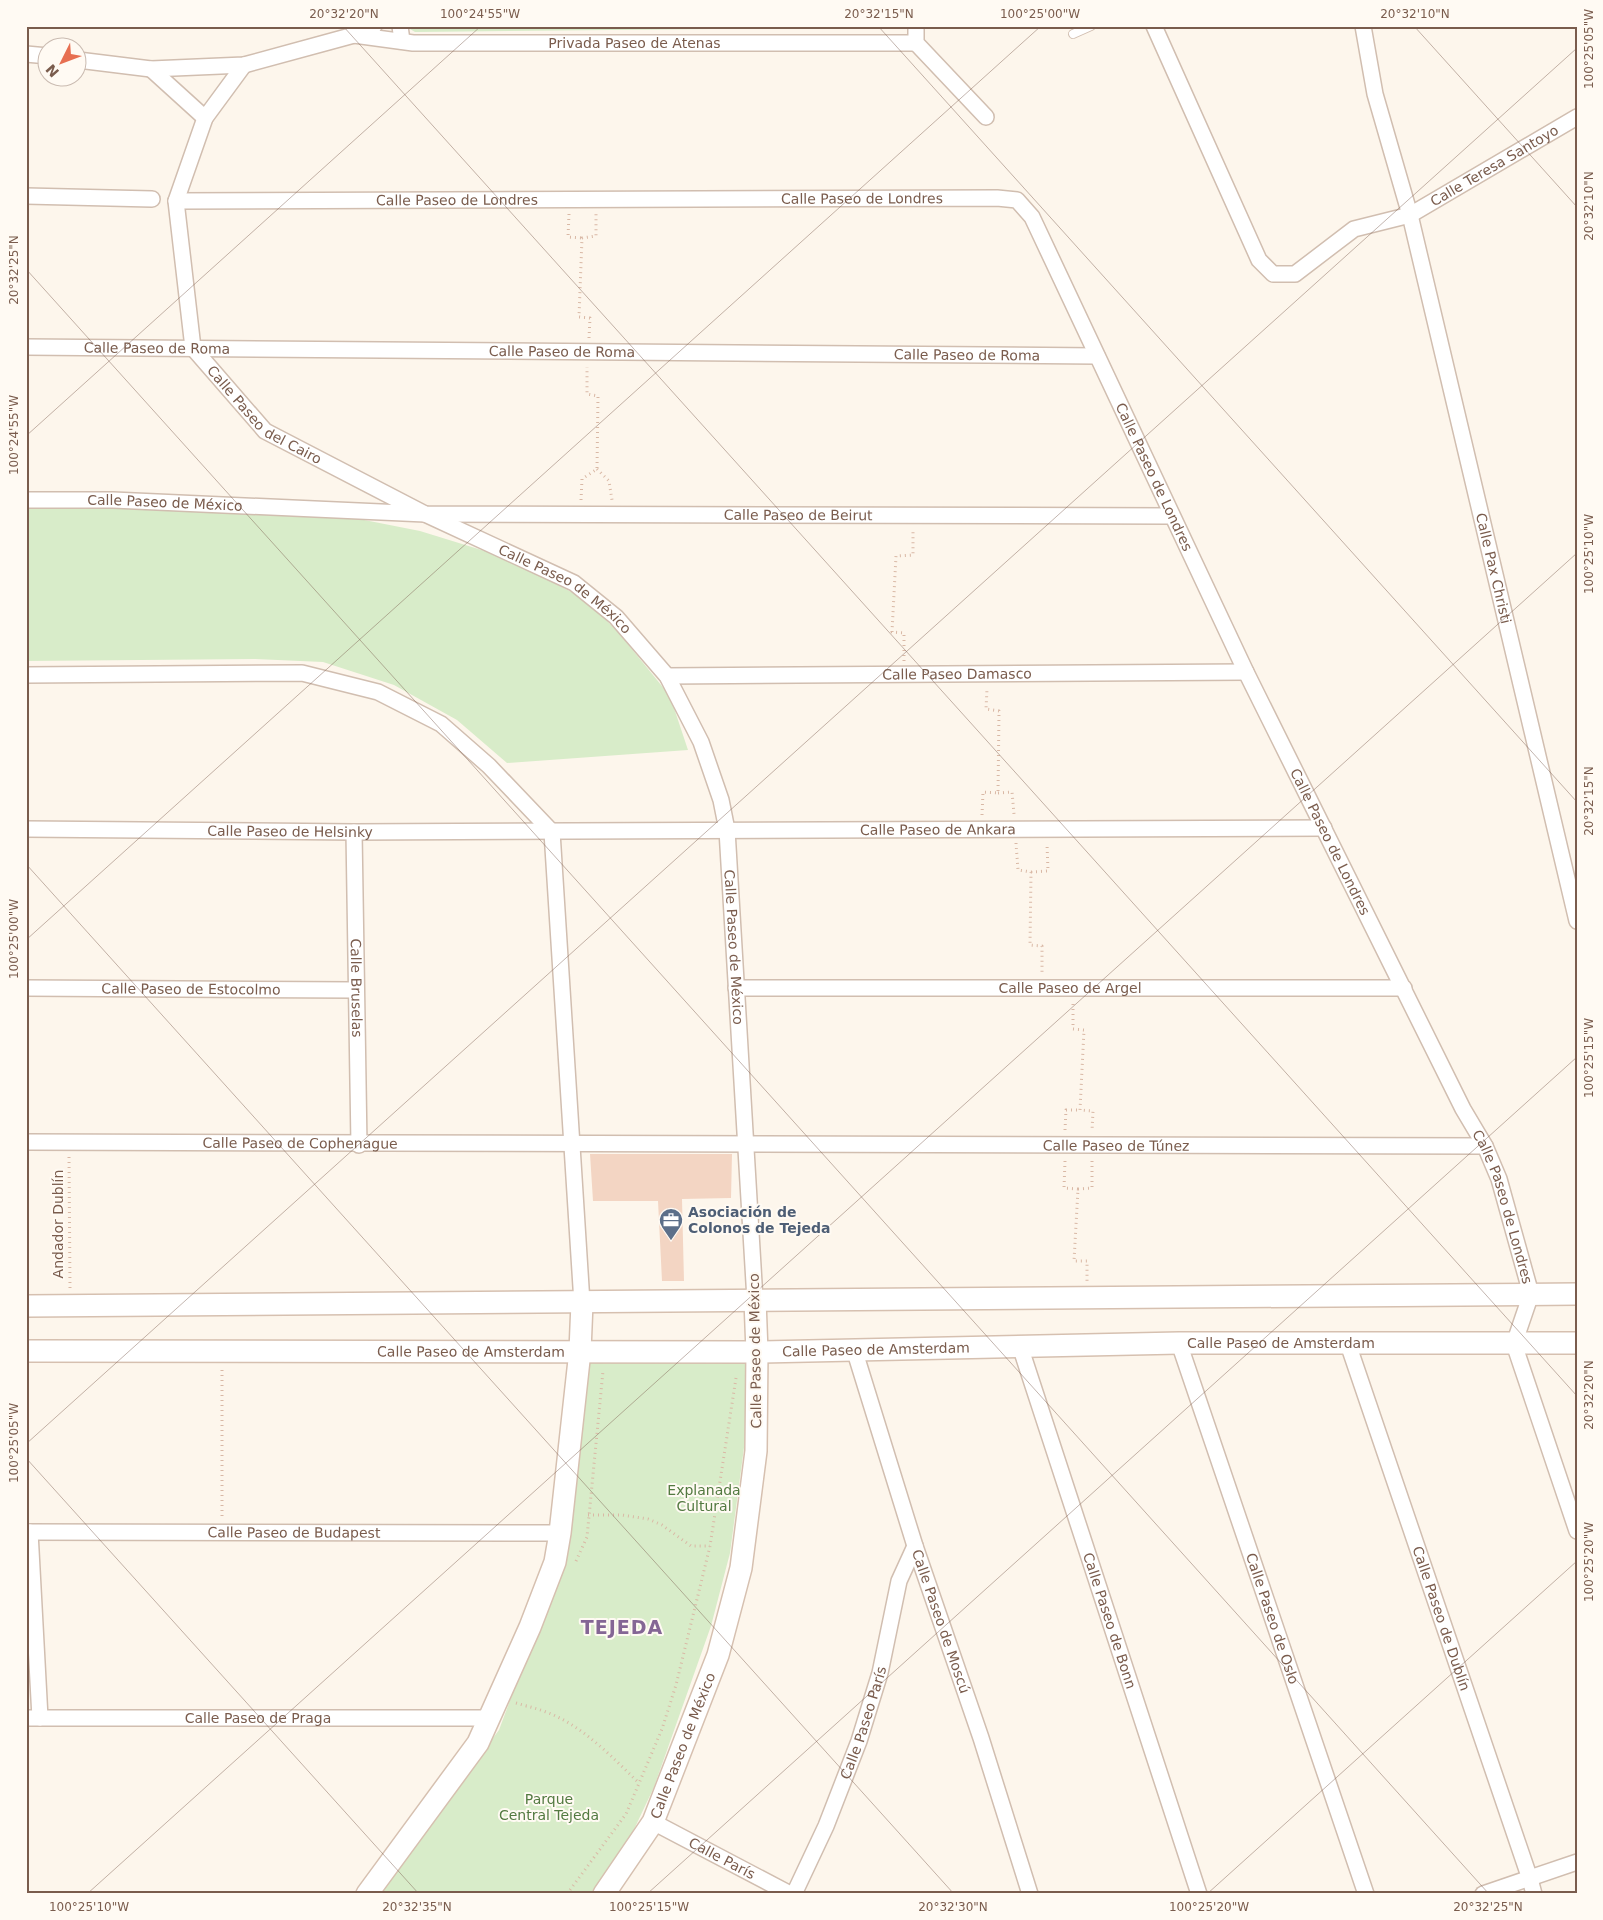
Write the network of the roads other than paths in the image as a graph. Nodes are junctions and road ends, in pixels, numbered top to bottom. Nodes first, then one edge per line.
1 (374, 26) edge
2 (400, 26) edge
3 (916, 26) edge
4 (1091, 26) edge
5 (1154, 26) edge
6 (1362, 26) edge
7 (1073, 34) dead end
8 (354, 35) junction
9 (402, 42) junction
10 (916, 43) junction
11 (88, 61) edge
12 (244, 66) junction
13 (151, 69) junction
14 (986, 117) dead end
15 (206, 118) junction
16 (1577, 118) edge
17 (26, 196) edge
18 (152, 199) dead end
19 (176, 201) junction
20 (1410, 215) junction
21 (26, 347) edge
22 (192, 348) junction
23 (1097, 356) junction
24 (26, 500) edge
25 (425, 514) junction
26 (1172, 516) junction
27 (1246, 672) junction
28 (26, 675) edge
29 (667, 676) junction
30 (1324, 828) junction
31 (26, 829) edge
32 (727, 830) junction
33 (354, 832) junction
34 (552, 832) junction
35 (1577, 921) edge
36 (26, 988) edge
37 (736, 988) junction
38 (1404, 988) junction
39 (355, 990) junction
40 (26, 1142) edge
41 (572, 1143) junction
42 (359, 1145) junction
43 (746, 1146) junction
44 (1485, 1146) junction
45 (1531, 1294) junction
46 (1577, 1294) edge
47 (754, 1300) junction
48 (582, 1303) junction
49 (26, 1306) edge
50 (1179, 1343) junction
51 (1577, 1343) edge
52 (1348, 1344) junction
53 (1514, 1344) junction
54 (1020, 1346) junction
55 (854, 1349) junction
56 (580, 1351) junction
57 (26, 1352) edge
58 (758, 1352) junction
59 (1577, 1531) edge
60 (28, 1532) edge
61 (560, 1533) junction
62 (915, 1546) junction
63 (33, 1718) edge
64 (491, 1718) junction
65 (653, 1822) junction
66 (1577, 1862) edge
67 (1532, 1886) edge
68 (367, 1894) edge
69 (604, 1894) edge
70 (792, 1894) edge
71 (1030, 1894) edge
72 (1199, 1894) edge
73 (1366, 1894) edge
74 (1483, 1894) edge

1 - 8 street, Privada Paseo de Atenas
2 - 9 street
3 - 10 street
4 - 7 lane
5 - 20 street, Calle Teresa Santoyo
6 - 20 street, Calle Pax Christi
8 - 9 street, Privada Paseo de Atenas
8 - 12 street, Privada Paseo de Atenas
9 - 10 street, Privada Paseo de Atenas
10 - 14 street
11 - 13 street, Privada Paseo de Atenas
12 - 13 street, Privada Paseo de Atenas
12 - 15 street
13 - 15 street
15 - 19 street
16 - 20 street, Calle Teresa Santoyo
17 - 18 street
19 - 22 street
19 - 23 street, Calle Paseo de Londres
20 - 35 street, Calle Pax Christi
21 - 22 street, Calle Paseo de Roma
22 - 23 street, Calle Paseo de Roma
22 - 25 street, Calle Paseo del Cairo
23 - 26 street, Calle Paseo de Londres
24 - 25 street, Calle Paseo de México
25 - 26 street, Calle Paseo de Beirut
25 - 29 street, Calle Paseo de México
26 - 27 street, Calle Paseo de Londres
27 - 29 street, Calle Paseo Damasco
27 - 30 street, Calle Paseo de Londres
28 - 34 street
29 - 32 street, Calle Paseo de México
30 - 32 street, Calle Paseo de Ankara
30 - 38 street, Calle Paseo de Londres
31 - 33 street, Calle Paseo de Helsinky
32 - 34 street, Calle Paseo de Ankara
32 - 37 street, Calle Paseo de México
33 - 34 street, Calle Paseo de Helsinky
33 - 39 street, Calle Bruselas
34 - 41 street
36 - 39 street, Calle Paseo de Estocolmo
37 - 38 street, Calle Paseo de Argel
37 - 43 street, Calle Paseo de México
38 - 44 street, Calle Paseo de Londres
39 - 42 street, Calle Bruselas
40 - 42 street, Calle Paseo de Cophenague
41 - 42 street, Calle Paseo de Cophenague
41 - 43 street, Calle Paseo de Cophenague
41 - 48 street
43 - 44 street, Calle Paseo de Túnez
43 - 47 street, Calle Paseo de México
44 - 45 street, Calle Paseo de Londres
45 - 46 main road
45 - 47 main road
45 - 53 street, Calle Paseo de Londres
47 - 48 main road
47 - 58 main road, Calle Paseo de México
48 - 49 main road
48 - 56 main road
50 - 52 main road, Calle Paseo de Amsterdam
50 - 54 main road, Calle Paseo de Amsterdam
50 - 73 street, Calle Paseo de Oslo
51 - 53 main road, Calle Paseo de Amsterdam
52 - 53 main road, Calle Paseo de Amsterdam
52 - 67 street, Calle Paseo de Dublín
53 - 59 street
54 - 55 main road, Calle Paseo de Amsterdam
54 - 72 street, Calle Paseo de Bonn
55 - 58 main road, Calle Paseo de Amsterdam
55 - 62 street, Calle Paseo de Moscú
56 - 57 main road, Calle Paseo de Amsterdam
56 - 58 main road, Calle Paseo de Amsterdam
56 - 61 main road
58 - 65 main road, Calle Paseo de México
60 - 61 street, Calle Paseo de Budapest
60 - 63 street
61 - 64 main road
62 - 70 street, Calle Paseo París
62 - 71 street, Calle Paseo de Moscú
63 - 64 street, Calle Paseo de Praga
64 - 68 main road
65 - 69 main road, Calle Paseo de México
65 - 70 street, Calle París
66 - 67 street
67 - 74 street

